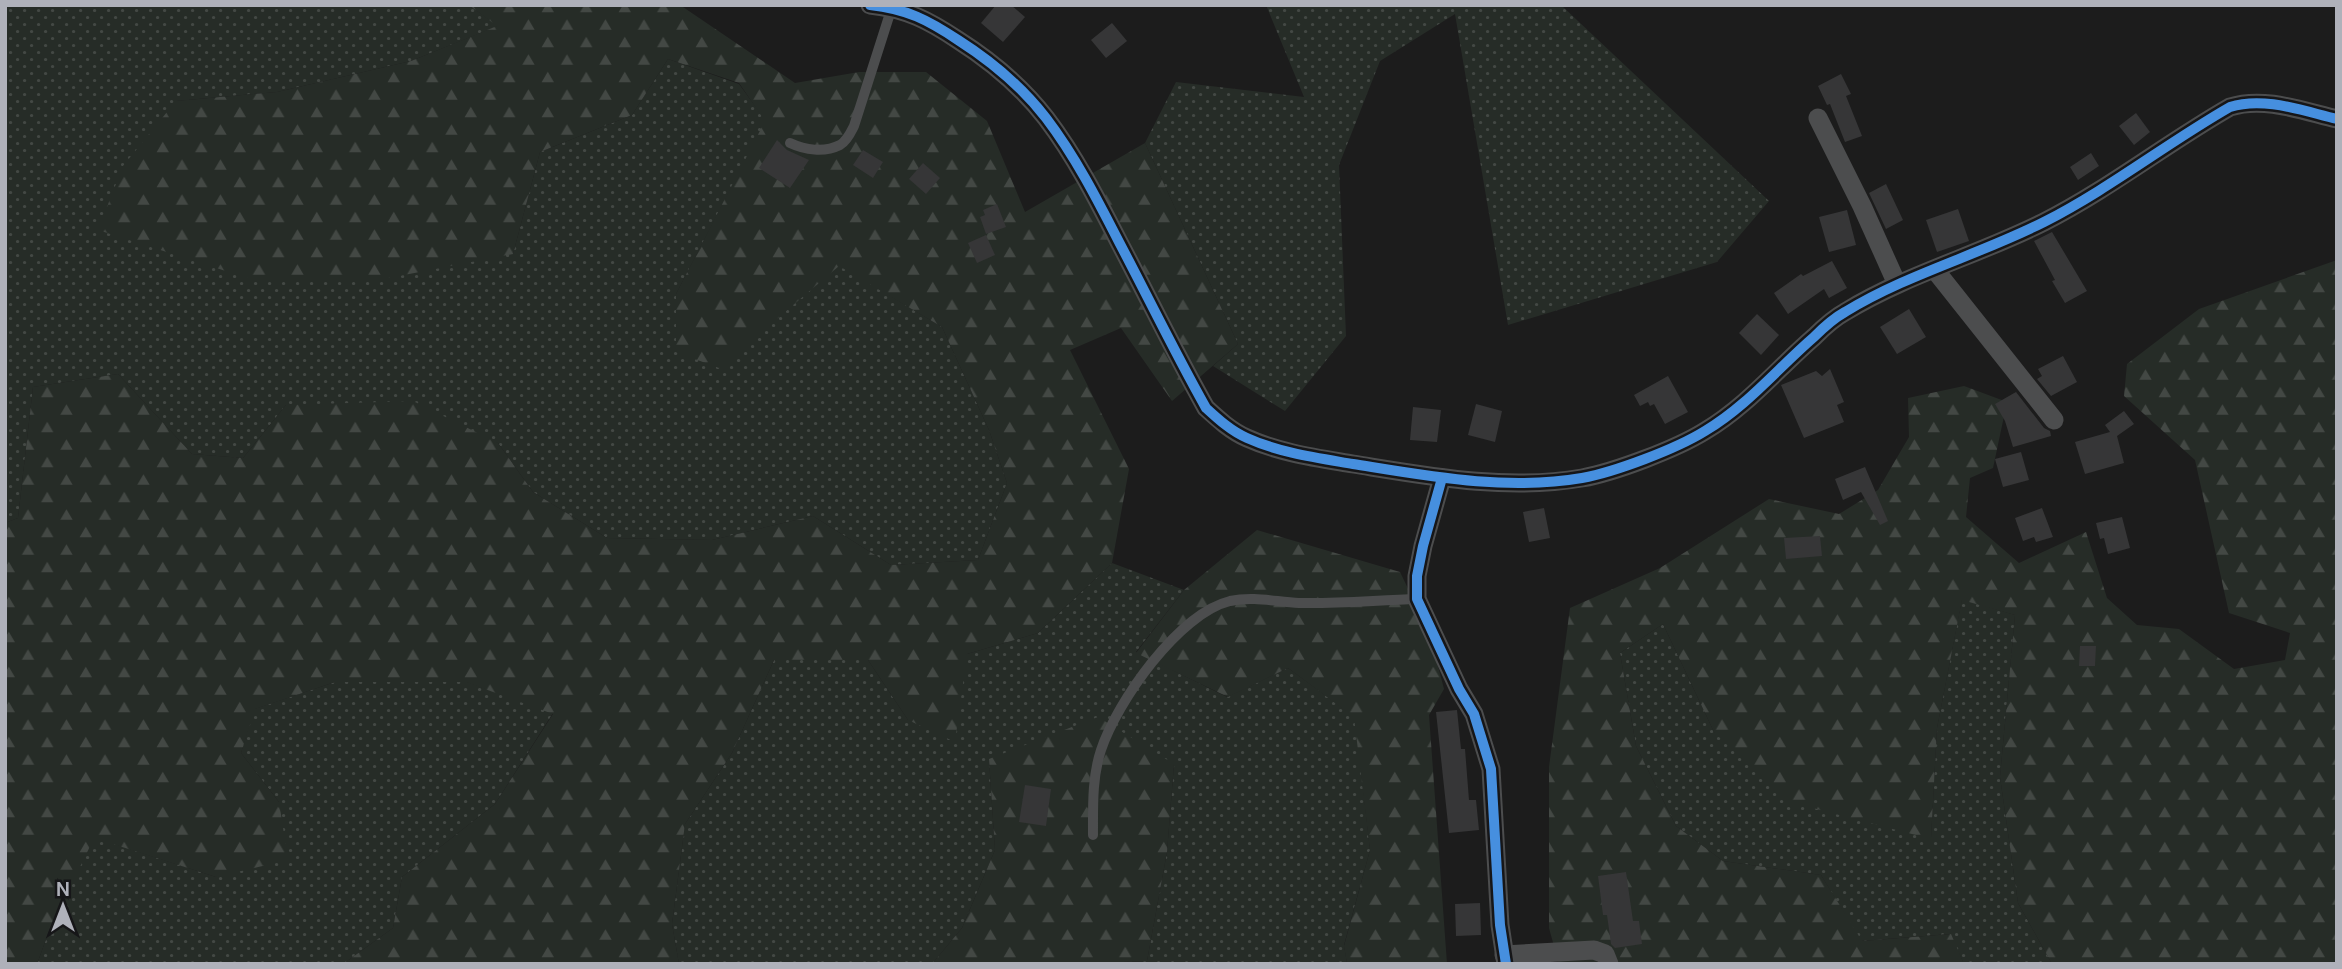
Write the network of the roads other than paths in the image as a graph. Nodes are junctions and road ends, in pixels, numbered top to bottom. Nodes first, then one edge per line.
1 (870, 5) edge
2 (892, 7) junction
3 (1818, 118) dead end
4 (2337, 119) edge
5 (790, 143) dead end
6 (1935, 270) junction
7 (1897, 284) junction
8 (2054, 419) dead end
9 (1442, 478) junction
10 (1417, 599) junction
11 (1093, 835) dead end
12 (1505, 959) edge
13 (1609, 964) edge

1 - 2 street
2 - 5 lane
2 - 9 street
3 - 7 street
4 - 6 street
6 - 7 street
6 - 8 street
7 - 9 street
9 - 10 street
10 - 11 lane
10 - 12 street
12 - 13 street

